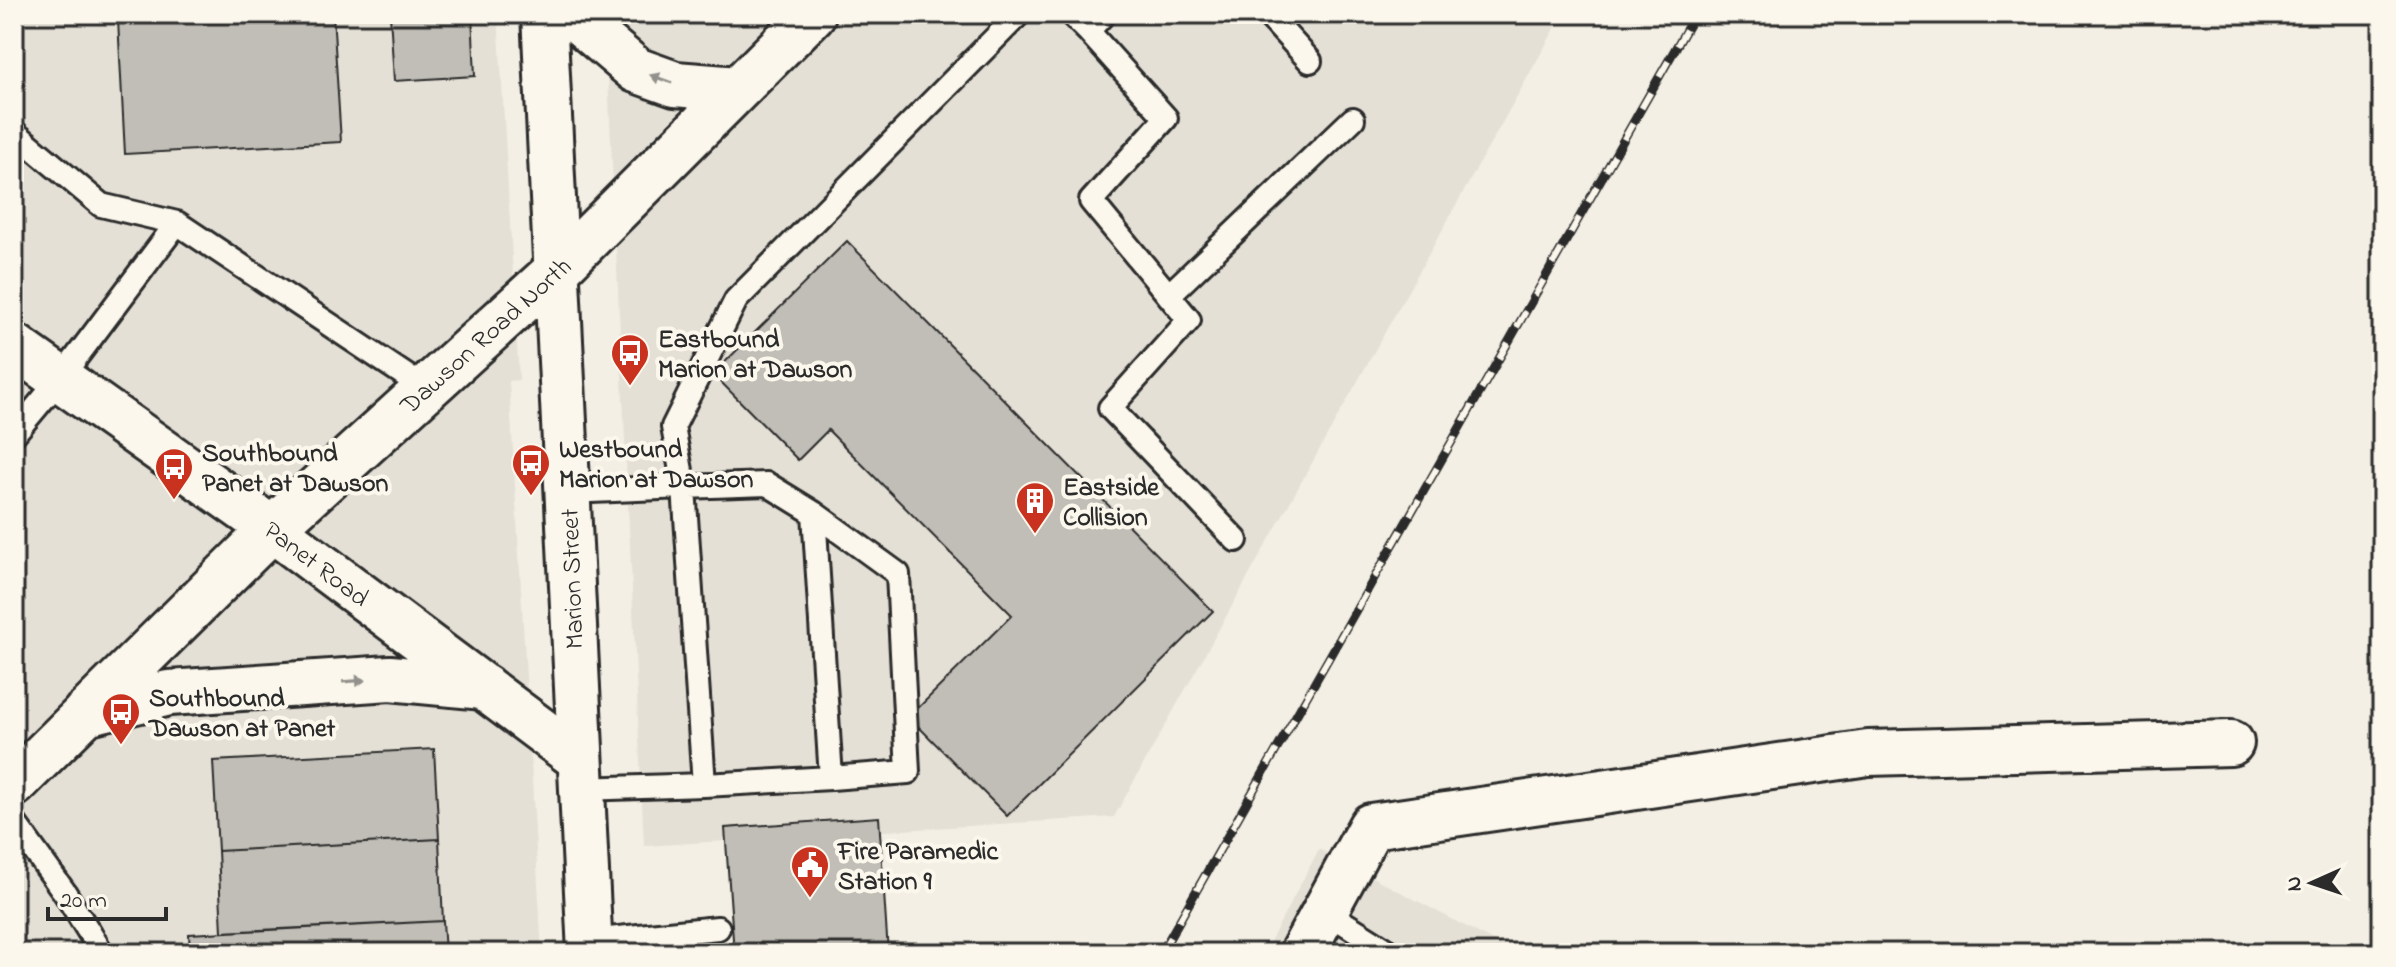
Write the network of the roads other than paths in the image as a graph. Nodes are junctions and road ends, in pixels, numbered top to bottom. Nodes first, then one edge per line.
1 (544, 14) edge
2 (570, 14) edge
3 (813, 14) edge
4 (1019, 14) edge
5 (1071, 14) edge
6 (1104, 14) edge
7 (1267, 14) edge
8 (1088, 31) junction
9 (1310, 61) dead end
10 (738, 89) junction
11 (1353, 119) dead end
12 (14, 132) edge
13 (177, 223) junction
14 (558, 269) junction
15 (1170, 294) junction
16 (14, 346) edge
17 (60, 379) junction
18 (426, 389) junction
19 (14, 434) edge
20 (684, 487) junction
21 (568, 492) junction
22 (814, 513) junction
23 (272, 529) junction
24 (1236, 540) dead end
25 (484, 687) junction
26 (83, 713) junction
27 (2231, 743) dead end
28 (579, 773) junction
29 (831, 778) junction
30 (14, 784) edge
31 (704, 785) junction
32 (14, 822) edge
33 (1325, 911) junction
34 (718, 928) dead end
35 (589, 947) edge
36 (102, 953) edge
37 (1302, 953) edge
38 (1392, 953) edge

1 - 14 street, Marion Street
10 -> 2 street
3 - 10 street, Dawson Road North
4 - 20 lane
5 - 8 lane
6 - 8 lane
7 - 9 lane
8 - 15 lane
10 - 14 street, Dawson Road North
11 - 15 lane
12 - 13 lane
13 - 17 lane
13 - 18 lane
14 - 18 street, Dawson Road North
14 - 21 street, Marion Street
15 - 24 lane
16 - 17 street, Panet Road
17 - 19 lane
17 - 23 street, Panet Road
18 - 23 street, Dawson Road North
20 - 21 lane
20 - 22 lane
20 - 31 lane
21 - 28 street, Marion Street
22 - 29 lane
22 - 29 lane
23 - 25 street, Panet Road
23 - 26 street, Dawson Road North
26 -> 25 street
25 - 28 street, Panet Road
26 - 30 street, Dawson Road North
27 - 33 street
28 - 31 lane
28 - 35 street, Marion Street
29 - 31 lane
32 - 36 lane
33 - 37 street
33 - 38 lane
34 - 35 lane

